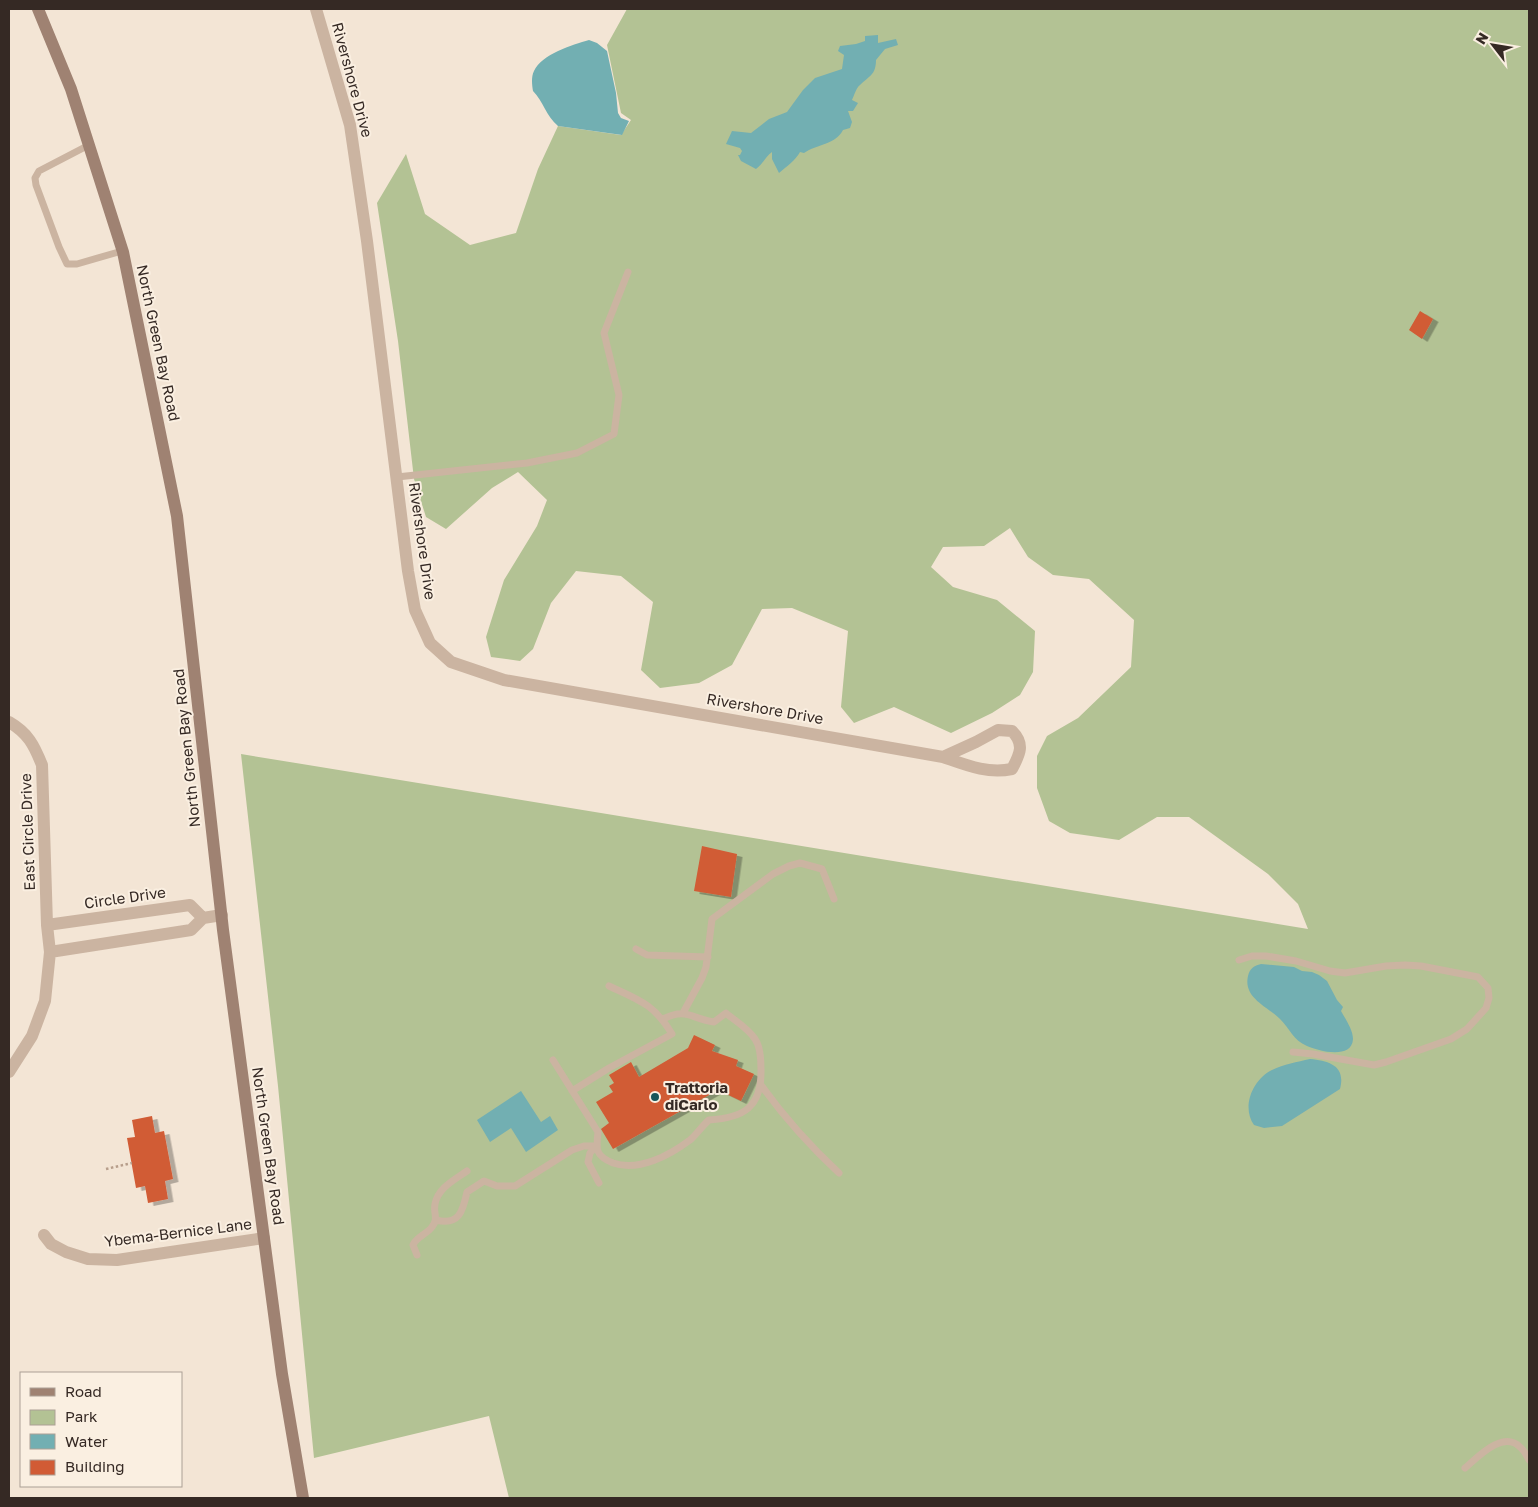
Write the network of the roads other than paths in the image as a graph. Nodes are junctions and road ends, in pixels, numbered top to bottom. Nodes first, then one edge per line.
1 (38, 9) edge
2 (316, 9) edge
3 (89, 145) junction
4 (122, 251) junction
5 (628, 272) dead end
6 (397, 477) junction
7 (9, 722) edge
8 (943, 757) junction
9 (834, 899) dead end
10 (222, 915) junction
11 (203, 918) junction
12 (47, 925) junction
13 (636, 949) dead end
14 (50, 952) junction
15 (708, 957) junction
16 (1240, 960) dead end
17 (609, 986) dead end
18 (682, 1013) junction
19 (663, 1019) junction
20 (1293, 1052) dead end
21 (553, 1060) dead end
22 (9, 1072) edge
23 (762, 1085) junction
24 (572, 1091) junction
25 (596, 1146) junction
26 (467, 1171) dead end
27 (839, 1173) dead end
28 (599, 1183) dead end
29 (436, 1220) junction
30 (44, 1235) dead end
31 (264, 1238) junction
32 (417, 1255) dead end
33 (1529, 1460) edge
34 (1466, 1468) dead end
35 (304, 1498) edge

1 - 3 street, North Green Bay Road
2 - 6 street, Rivershore Drive
3 - 4 street, North Green Bay Road
3 - 4 lane
4 - 10 street, North Green Bay Road
5 - 6 lane
6 - 8 street, Rivershore Drive
7 - 12 street, East Circle Drive
8 - 8 street, Rivershore Drive
9 - 15 lane
10 - 11 street
10 - 31 street, North Green Bay Road
11 - 12 street, Circle Drive
11 - 14 street
12 - 14 street, East Circle Drive
13 - 15 lane
14 - 22 street, East Circle Drive
15 - 18 lane
16 - 20 lane
17 - 19 lane
18 - 19 lane
18 - 23 lane
19 - 24 lane
21 - 24 lane
23 - 25 lane
23 - 27 lane
24 - 25 lane
25 - 28 lane
25 - 29 lane
26 - 29 lane
29 - 32 lane
30 - 31 street, Ybema-Bernice Lane
31 - 35 street, North Green Bay Road
33 - 34 lane

